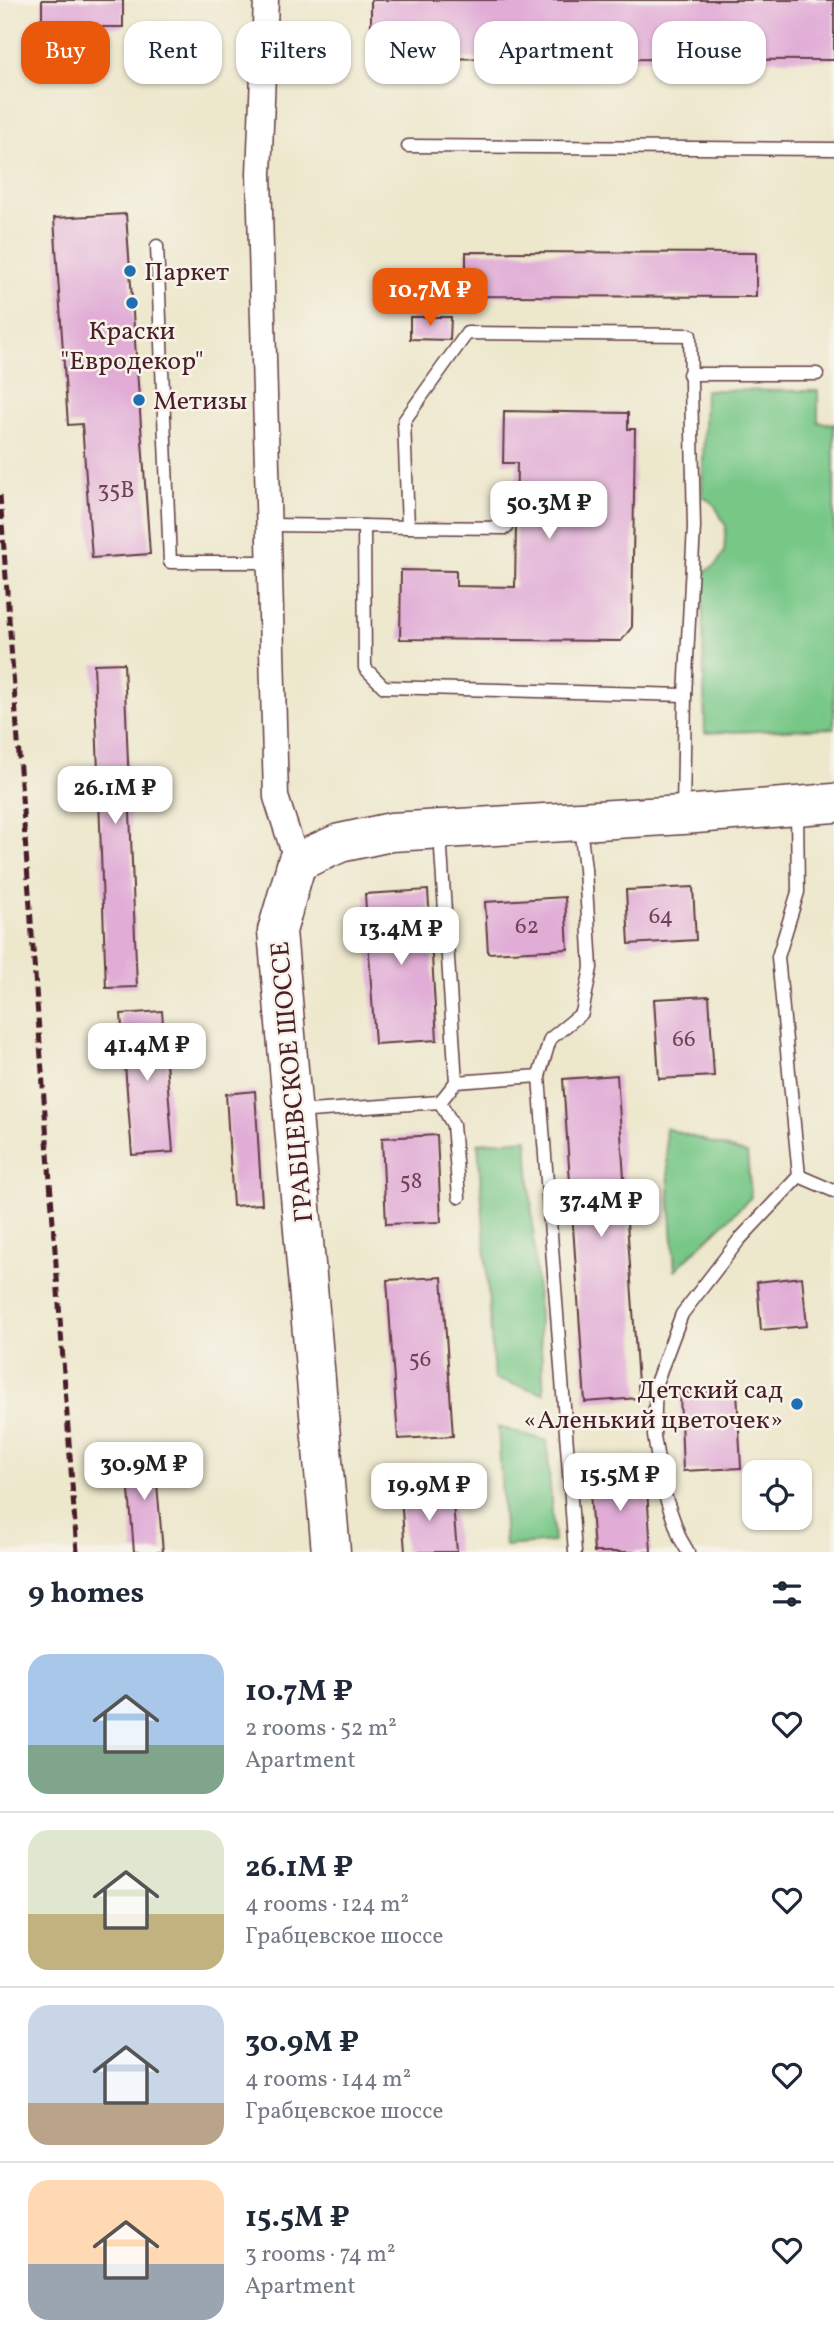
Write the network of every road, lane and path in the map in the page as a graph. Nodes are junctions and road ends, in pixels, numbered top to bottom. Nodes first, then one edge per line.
1 (265, 0) edge
2 (408, 146) dead end
3 (834, 149) edge
4 (157, 246) dead end
5 (817, 373) dead end
6 (689, 374) junction
7 (505, 493) dead end
8 (267, 525) junction
9 (364, 526) junction
10 (408, 527) junction
11 (269, 562) junction
12 (685, 695) junction
13 (834, 803) edge
14 (797, 806) junction
15 (683, 815) junction
16 (579, 821) junction
17 (439, 830) junction
18 (297, 862) junction
19 (539, 1076) junction
20 (456, 1082) junction
21 (440, 1102) junction
22 (293, 1112) junction
23 (799, 1176) junction
24 (834, 1191) edge
25 (459, 1198) dead end
26 (331, 1552) edge
27 (575, 1552) edge
28 (688, 1552) edge

1 - 8 street
2 - 3 lane
4 - 11 lane
5 - 6 lane
6 - 10 lane
6 - 12 lane
7 - 10 lane
8 - 9 lane
8 - 11 street
9 - 10 lane
9 - 12 lane
11 - 18 street
12 - 15 lane
13 - 14 main road
14 - 15 main road
14 - 23 lane
15 - 16 main road
16 - 17 main road
16 - 19 lane
17 - 18 main road
17 - 20 lane
18 - 22 main road, ГРАБЦЕВСКОЕ ШОССЕ
19 - 20 lane
19 - 27 lane
20 - 21 lane
21 - 22 lane
21 - 25 lane
22 - 26 main road, ГРАБЦЕВСКОЕ ШОССЕ
23 - 24 lane
23 - 28 lane

